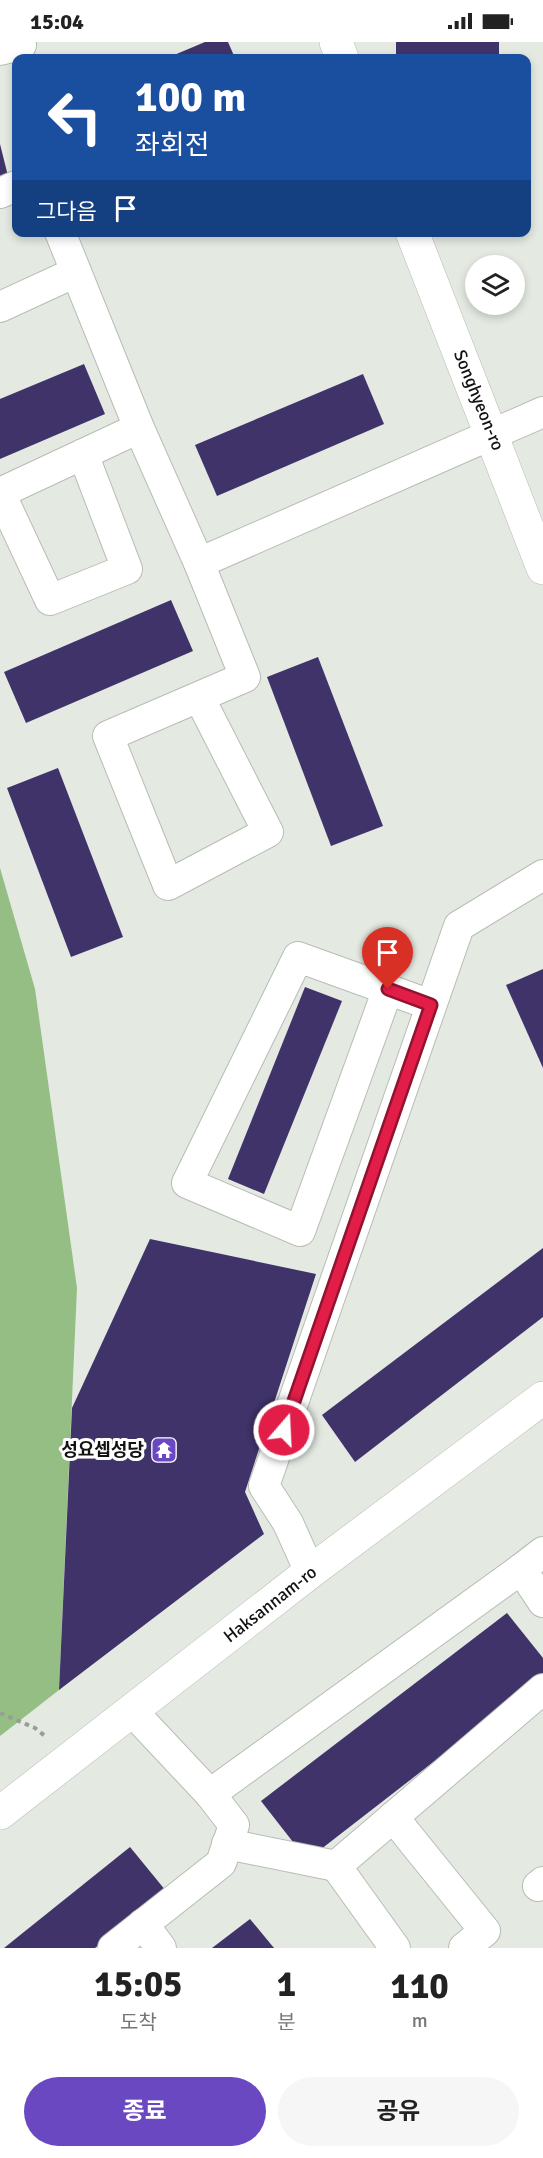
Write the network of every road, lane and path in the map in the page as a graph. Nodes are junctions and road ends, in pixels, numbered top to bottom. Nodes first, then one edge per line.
1 (62, 237) edge
2 (414, 237) edge
3 (76, 273) junction
4 (0, 308) edge
5 (543, 412) edge
6 (139, 428) junction
7 (493, 434) junction
8 (83, 454) junction
9 (199, 563) junction
10 (543, 568) edge
11 (199, 697) junction
12 (543, 875) edge
13 (388, 989) junction
14 (431, 1005) junction
15 (543, 1398) edge
16 (532, 1561) edge
17 (310, 1572) junction
18 (543, 1602) edge
19 (543, 1689) edge
20 (132, 1711) junction
21 (0, 1713) edge
22 (71, 1758) junction
23 (210, 1794) junction
24 (0, 1813) edge
25 (393, 1816) junction
26 (227, 1844) junction
27 (336, 1866) junction
28 (143, 1924) junction
29 (113, 1948) edge
30 (161, 1948) edge
31 (395, 1948) edge
32 (464, 1948) edge

1 - 3 street
2 - 7 main road, Songhyeon-ro
3 - 4 street
3 - 6 street
5 - 7 street
6 - 8 street
6 - 9 street
7 - 9 street
7 - 10 main road, Songhyeon-ro
8 - 8 street
9 - 11 street
11 - 11 street
12 - 14 street
13 - 13 street
13 - 14 street
14 - 17 street
15 - 17 main road, Haksannam-ro
16 - 18 street
16 - 23 street
17 - 20 main road, Haksannam-ro
19 - 25 street
20 - 22 main road, Haksannam-ro
20 - 23 street
21 - 22 path
22 - 24 main road, Haksannam-ro
23 - 26 street
25 - 27 street
25 - 32 street
26 - 27 street
26 - 28 street
27 - 31 street
28 - 29 street
28 - 30 street

